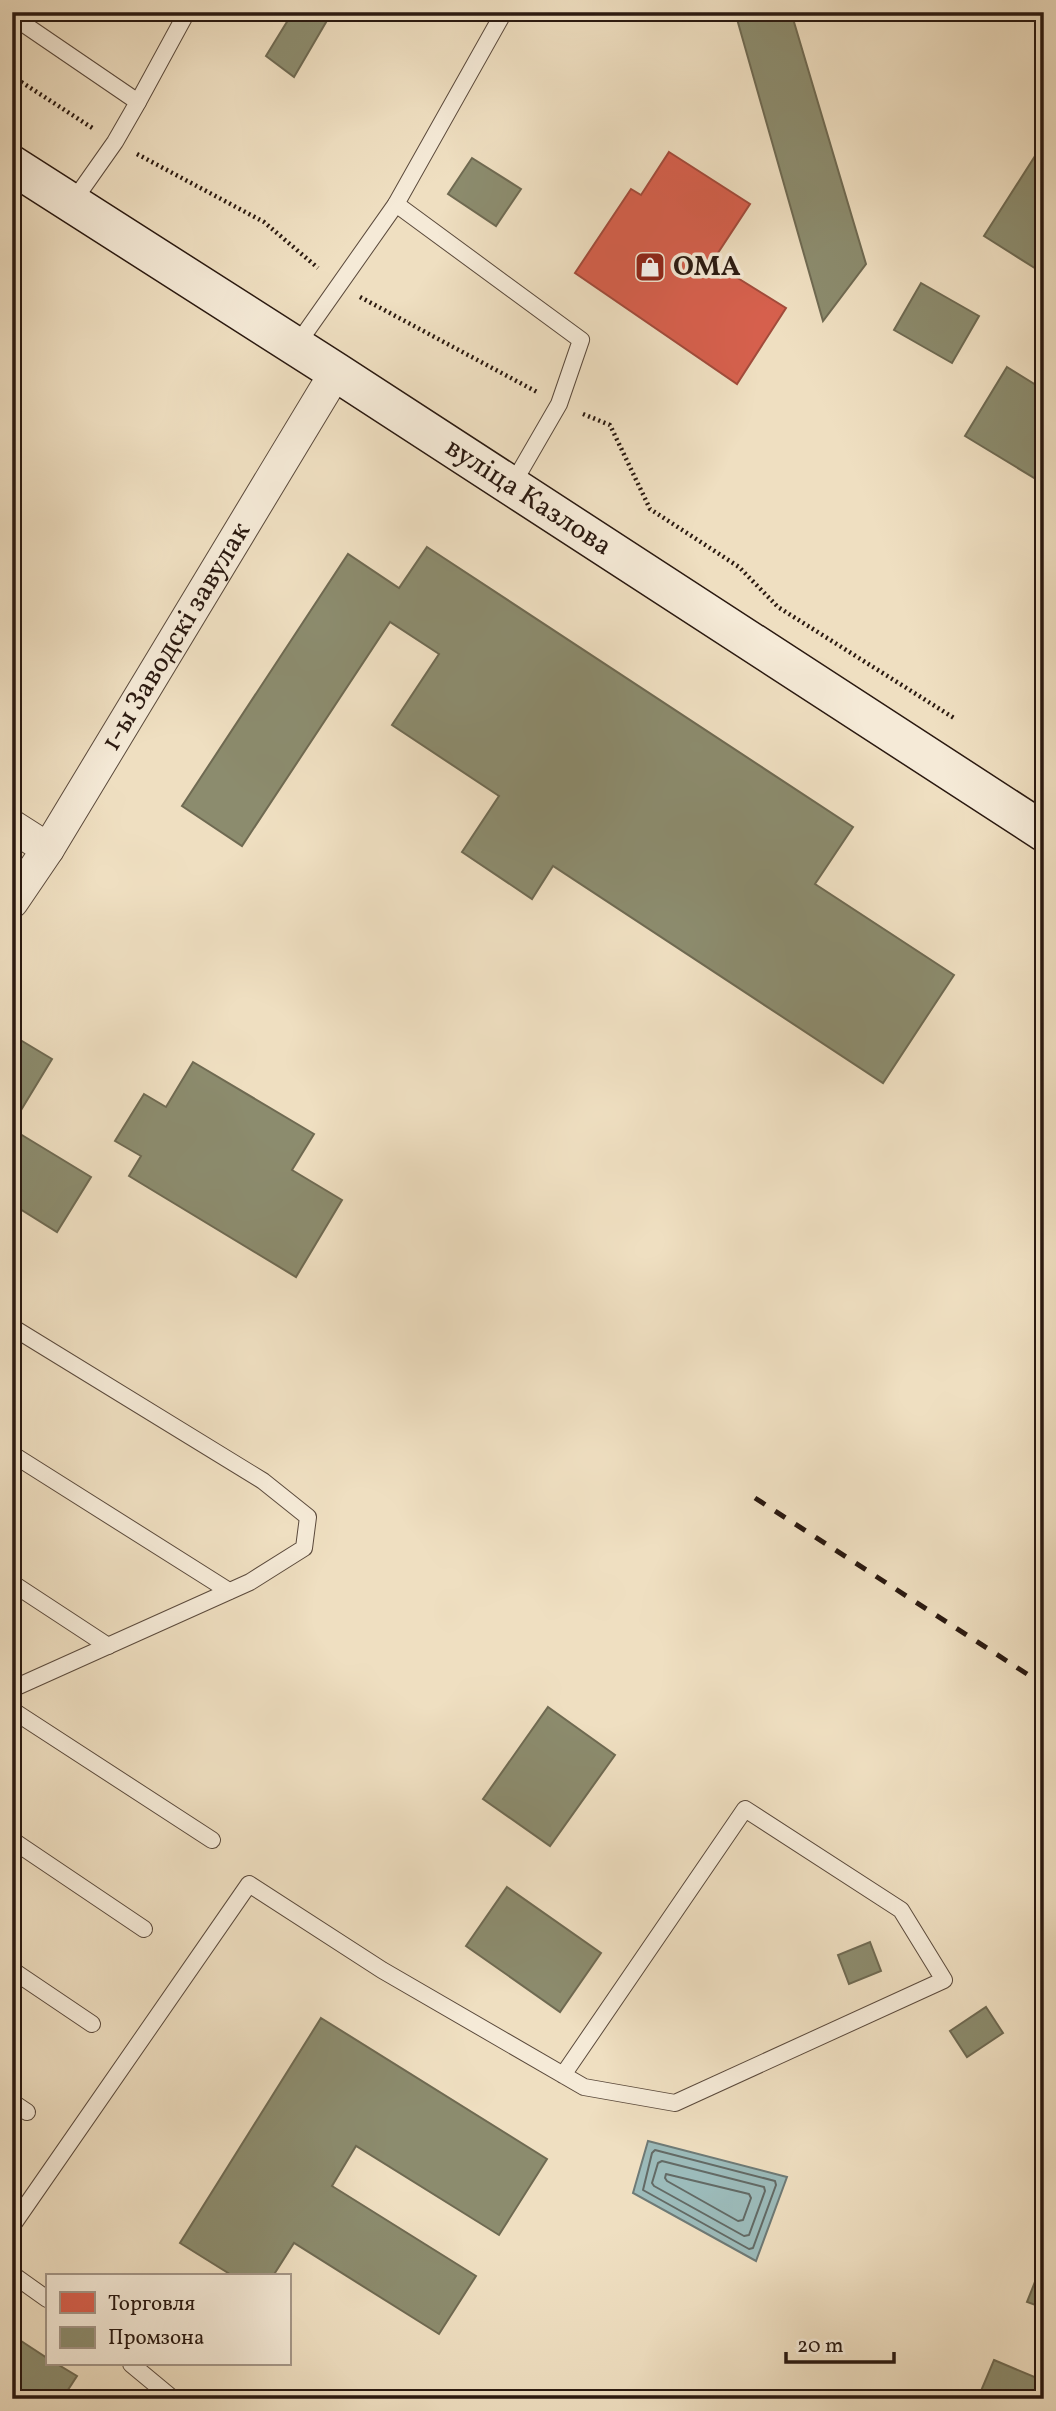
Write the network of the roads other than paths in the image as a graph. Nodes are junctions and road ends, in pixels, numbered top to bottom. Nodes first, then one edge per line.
1 (187, 12) edge
2 (505, 12) edge
3 (12, 16) edge
4 (138, 102) junction
5 (12, 165) edge
6 (72, 203) junction
7 (396, 204) junction
8 (296, 346) junction
9 (336, 372) junction
10 (511, 487) junction
11 (12, 826) edge
12 (1044, 832) edge
13 (48, 849) junction
14 (12, 902) edge
15 (12, 1327) edge
16 (12, 1454) edge
17 (12, 1583) edge
18 (229, 1591) junction
19 (108, 1646) junction
20 (12, 1689) edge
21 (12, 1710) edge
22 (12, 1840) edge
23 (212, 1840) dead end
24 (144, 1929) dead end
25 (12, 1970) edge
26 (92, 2024) dead end
27 (563, 2075) junction
28 (12, 2102) edge
29 (27, 2112) dead end
30 (12, 2226) edge
31 (12, 2274) edge
32 (46, 2299) edge
33 (133, 2366) edge
34 (179, 2399) edge

1 - 4 lane
2 - 7 lane
3 - 4 lane
4 - 6 lane
5 - 6 main road, вуліца Казлова
6 - 8 main road, вуліца Казлова
7 - 8 lane
7 - 10 lane
8 - 9 main road, вуліца Казлова
9 - 10 main road, вуліца Казлова
9 - 13 street, 1-ы Заводскі завулак
10 - 12 main road, вуліца Казлова
11 - 13 street
13 - 14 street, 1-ы Заводскі завулак
15 - 18 lane
16 - 18 lane
17 - 19 lane
18 - 19 lane
19 - 20 lane
21 - 23 lane
22 - 24 lane
25 - 26 lane
27 - 27 lane
27 - 30 lane
28 - 29 lane
31 - 32 lane
33 - 34 lane

